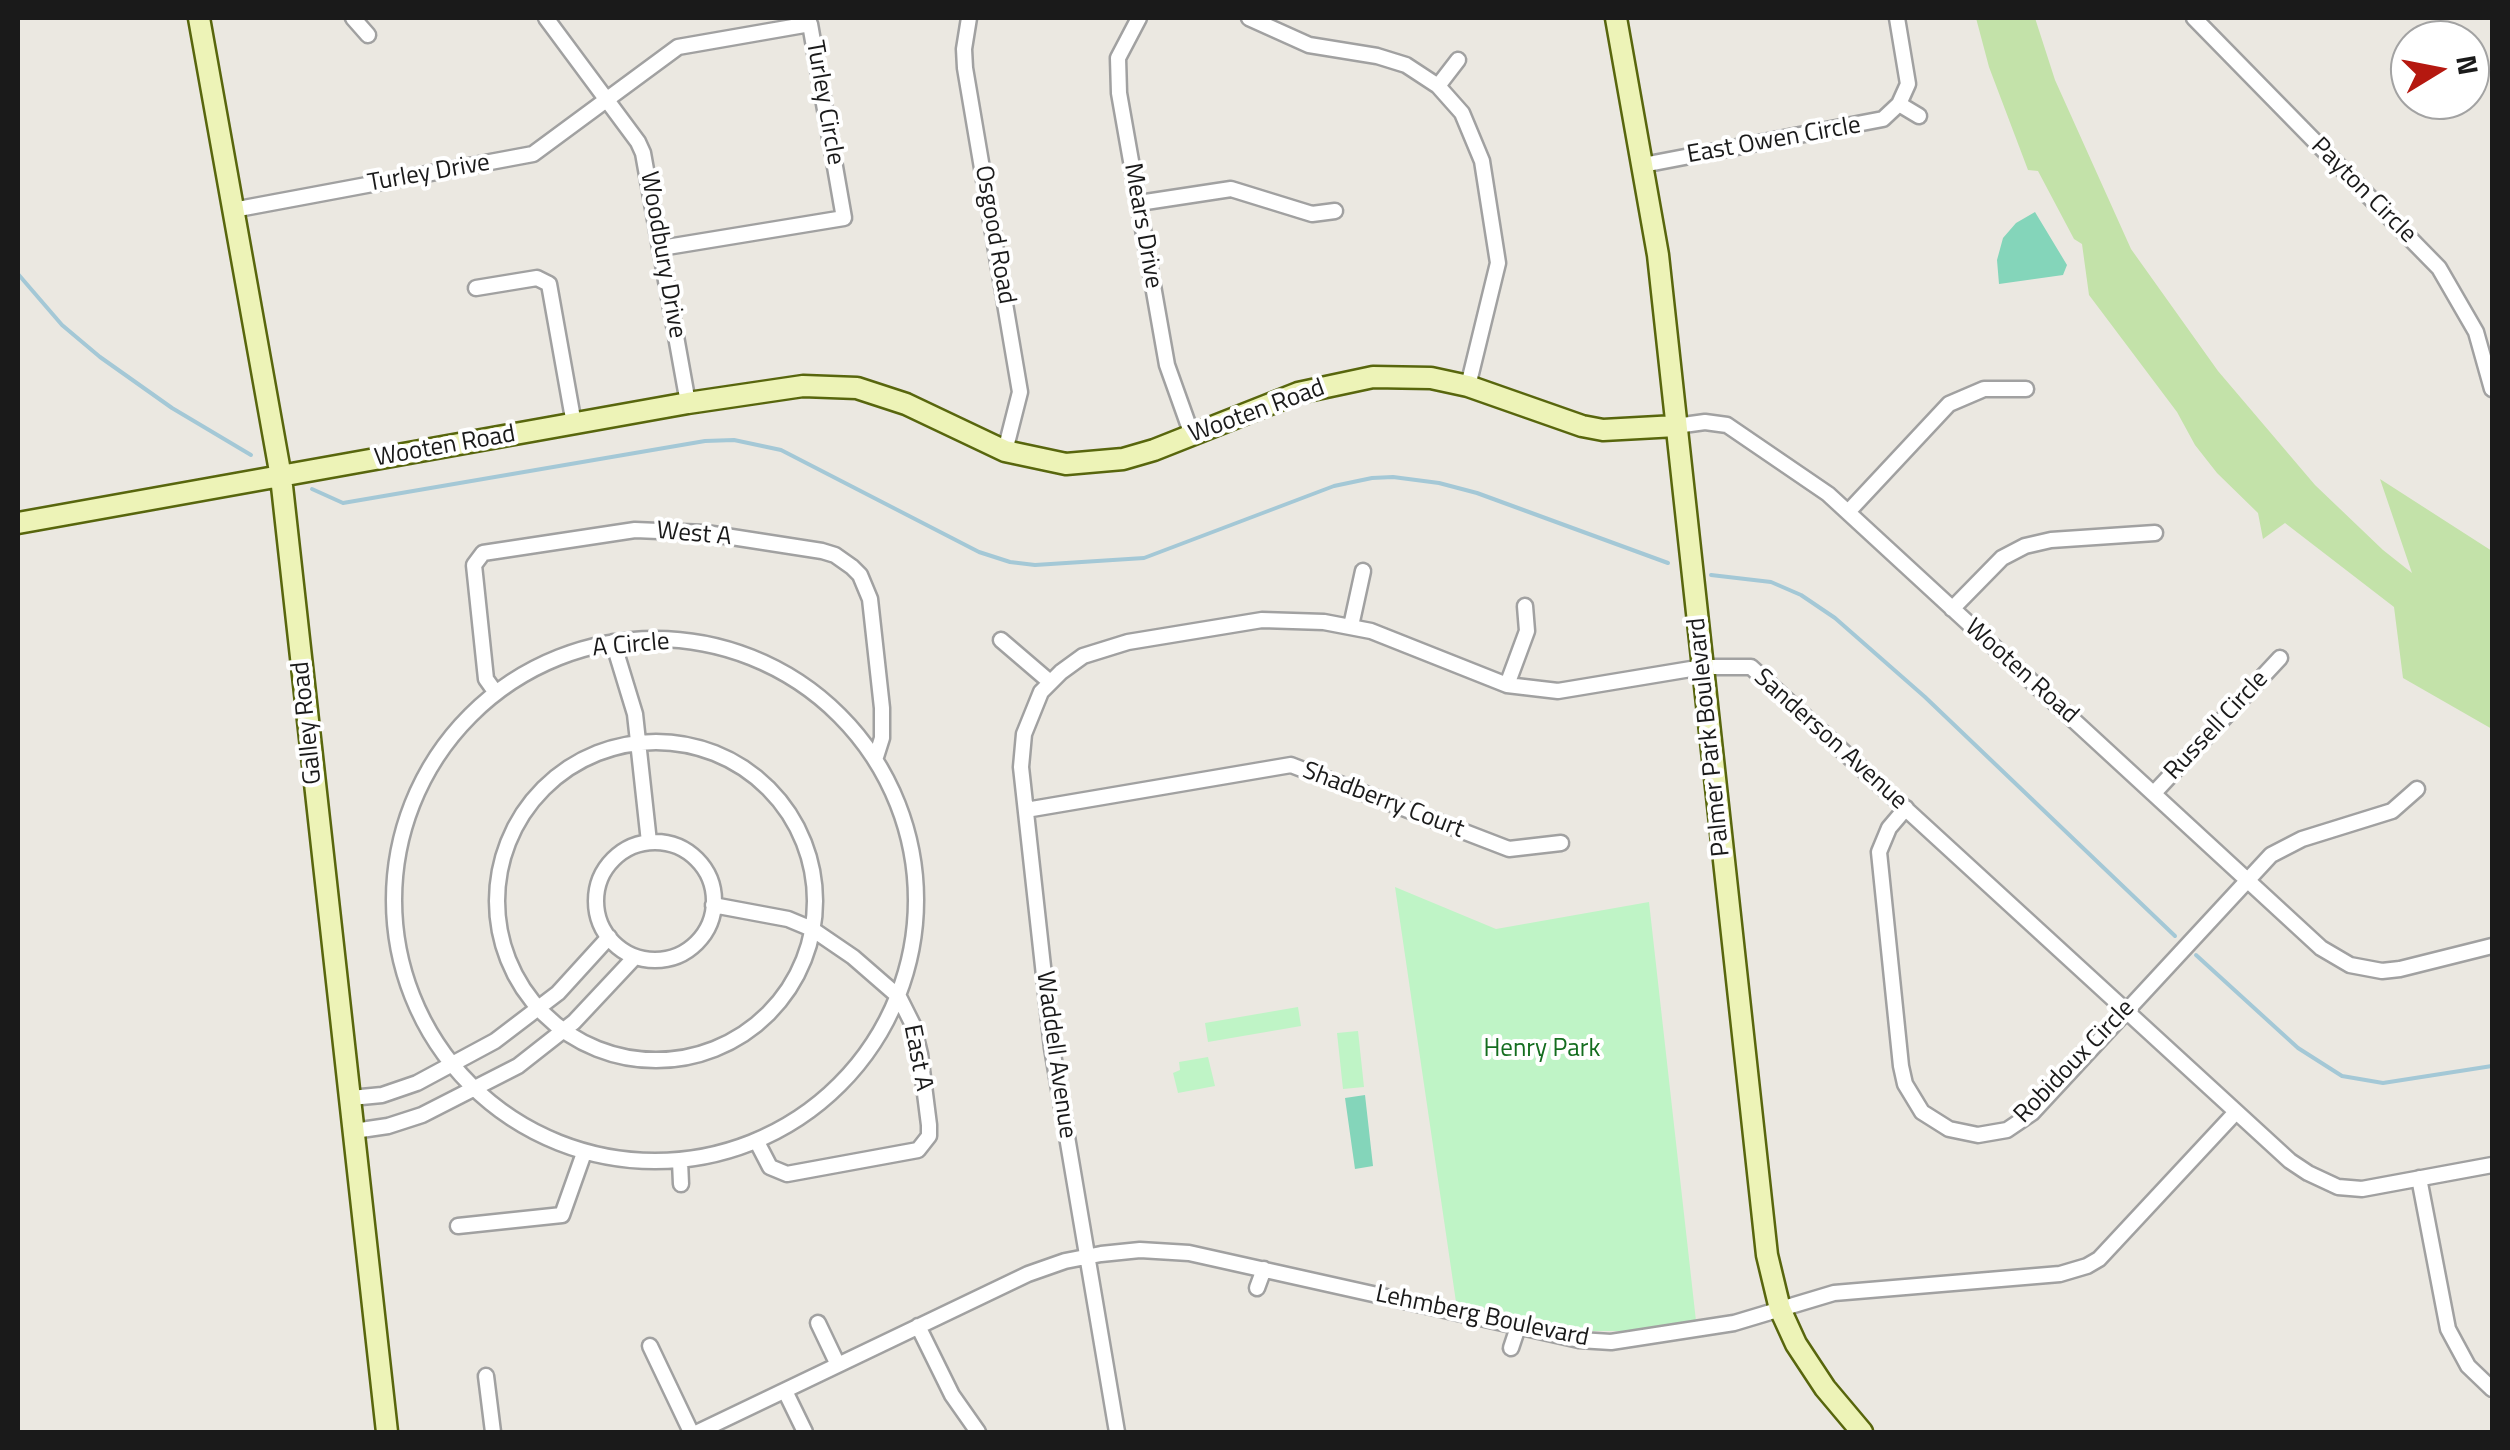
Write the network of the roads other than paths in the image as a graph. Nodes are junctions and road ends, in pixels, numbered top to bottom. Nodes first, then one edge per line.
1 (199, 18) edge
2 (353, 18) edge
3 (546, 18) edge
4 (969, 18) edge
5 (1139, 18) edge
6 (1248, 18) edge
7 (1618, 18) edge
8 (1897, 18) edge
9 (2194, 18) edge
10 (368, 36) dead end
11 (1458, 60) dead end
12 (1438, 86) junction
13 (607, 98) junction
14 (1899, 104) junction
15 (1919, 116) dead end
16 (1644, 164) junction
17 (1138, 203) junction
18 (233, 210) junction
19 (1335, 211) dead end
20 (660, 248) junction
21 (476, 288) dead end
22 (1468, 386) junction
23 (2026, 389) dead end
24 (2492, 390) edge
25 (688, 403) junction
26 (574, 424) junction
27 (1676, 426) junction
28 (1192, 435) junction
29 (1005, 451) junction
30 (281, 476) junction
31 (1848, 512) junction
32 (18, 523) edge
33 (2155, 533) dead end
34 (1363, 571) dead end
35 (1524, 606) dead end
36 (1952, 609) junction
37 (1351, 626) junction
38 (1000, 640) dead end
39 (613, 642) junction
40 (2280, 658) dead end
41 (1703, 667) junction
42 (1050, 682) junction
43 (1507, 685) junction
44 (496, 693) junction
45 (639, 742) junction
46 (876, 758) junction
47 (2417, 790) dead end
48 (2154, 793) junction
49 (1906, 808) junction
50 (1026, 810) junction
51 (649, 842) junction
52 (1561, 843) dead end
53 (2246, 881) junction
54 (714, 905) junction
55 (812, 929) junction
56 (609, 938) junction
57 (2491, 951) edge
58 (636, 957) junction
59 (899, 996) junction
60 (539, 1010) junction
61 (2126, 1011) junction
62 (563, 1031) junction
63 (452, 1066) junction
64 (474, 1090) junction
65 (351, 1098) junction
66 (2236, 1112) junction
67 (354, 1131) junction
68 (757, 1142) junction
69 (584, 1152) junction
70 (680, 1161) junction
71 (2492, 1166) edge
72 (2418, 1178) junction
73 (681, 1184) dead end
74 (458, 1226) dead end
75 (1086, 1256) junction
76 (1264, 1269) junction
77 (1257, 1288) dead end
78 (1780, 1309) junction
79 (818, 1323) dead end
80 (918, 1326) junction
81 (1518, 1327) junction
82 (650, 1346) dead end
83 (1511, 1348) dead end
84 (838, 1365) junction
85 (486, 1376) dead end
86 (2492, 1389) edge
87 (785, 1390) junction
88 (387, 1432) edge
89 (493, 1432) edge
90 (695, 1432) edge
91 (805, 1432) edge
92 (978, 1432) edge
93 (1117, 1432) edge
94 (1862, 1432) edge

1 - 18 main road, Galley Road
2 - 10 street
3 - 13 street, Woodbury Drive
4 - 29 street, Osgood Road
5 - 17 street, Mears Drive
6 - 12 street
7 - 16 main road, Palmer Park Boulevard
8 - 14 street
9 - 24 street, Payton Circle
11 - 12 street
12 - 22 street
13 - 18 street, Turley Drive
13 - 20 street, Woodbury Drive
13 - 20 street, Turley Circle
14 - 15 street
14 - 16 street, East Owen Circle
16 - 27 main road, Palmer Park Boulevard
17 - 19 street
17 - 28 street, Mears Drive
18 - 30 main road, Galley Road
20 - 25 street, Woodbury Drive
21 - 26 street
22 - 27 main road, Wooten Road
22 - 28 main road, Wooten Road
23 - 31 street
25 - 26 main road, Wooten Road
25 - 29 main road, Wooten Road
26 - 30 main road, Wooten Road
27 - 31 street, Wooten Road
27 - 41 main road, Palmer Park Boulevard
28 - 29 main road, Wooten Road
30 - 32 main road, Wooten Road
30 - 65 main road, Galley Road
31 - 36 street, Wooten Road
33 - 36 street
34 - 37 street
35 - 43 street
36 - 48 street, Wooten Road
37 - 42 street, Sanderson Avenue
37 - 43 street, Sanderson Avenue
38 - 42 street
39 - 44 street, A Circle
39 - 45 street
39 - 46 street, A Circle
40 - 48 street, Russell Circle
41 - 43 street, Sanderson Avenue
41 - 49 street, Sanderson Avenue
41 - 78 main road, Palmer Park Boulevard
42 - 50 street, Waddell Avenue
44 - 46 street, West A
44 - 63 street, A Circle
45 - 51 street
45 - 55 street
45 - 60 street
46 - 59 street, A Circle
47 - 53 street, Robidoux Circle
48 - 53 street, Wooten Road
49 - 61 street, Sanderson Avenue
49 - 61 street, Robidoux Circle
50 - 52 street, Shadberry Court
50 - 75 street, Waddell Avenue
51 - 54 street
51 - 56 street
53 - 57 street, Wooten Road
53 - 61 street, Robidoux Circle
54 - 55 street, East A
54 - 58 street
55 - 59 street, East A
55 - 62 street
56 - 58 street
56 - 60 street
58 - 62 street
59 - 68 street, A Circle
59 - 68 street, East A
60 - 62 street
60 - 63 street
61 - 66 street, Sanderson Avenue
62 - 64 street
63 - 64 street, A Circle
63 - 65 street
64 - 67 street
64 - 69 street, A Circle
65 - 67 main road, Galley Road
66 - 72 street, Sanderson Avenue
66 - 78 street, Lehmberg Boulevard
67 - 88 main road, Galley Road
68 - 70 street, A Circle
69 - 70 street, A Circle
69 - 74 street
70 - 73 street
71 - 72 street, Sanderson Avenue
72 - 86 street
75 - 76 street, Lehmberg Boulevard
75 - 80 street, Lehmberg Boulevard
75 - 93 street, Waddell Avenue
76 - 77 street
76 - 81 street, Lehmberg Boulevard
78 - 81 street, Lehmberg Boulevard
78 - 94 main road, Palmer Park Boulevard
79 - 84 street
80 - 84 street, Lehmberg Boulevard
80 - 92 street
81 - 83 street
82 - 90 street
84 - 87 street, Lehmberg Boulevard
85 - 89 street
87 - 90 street, Lehmberg Boulevard
87 - 91 street

